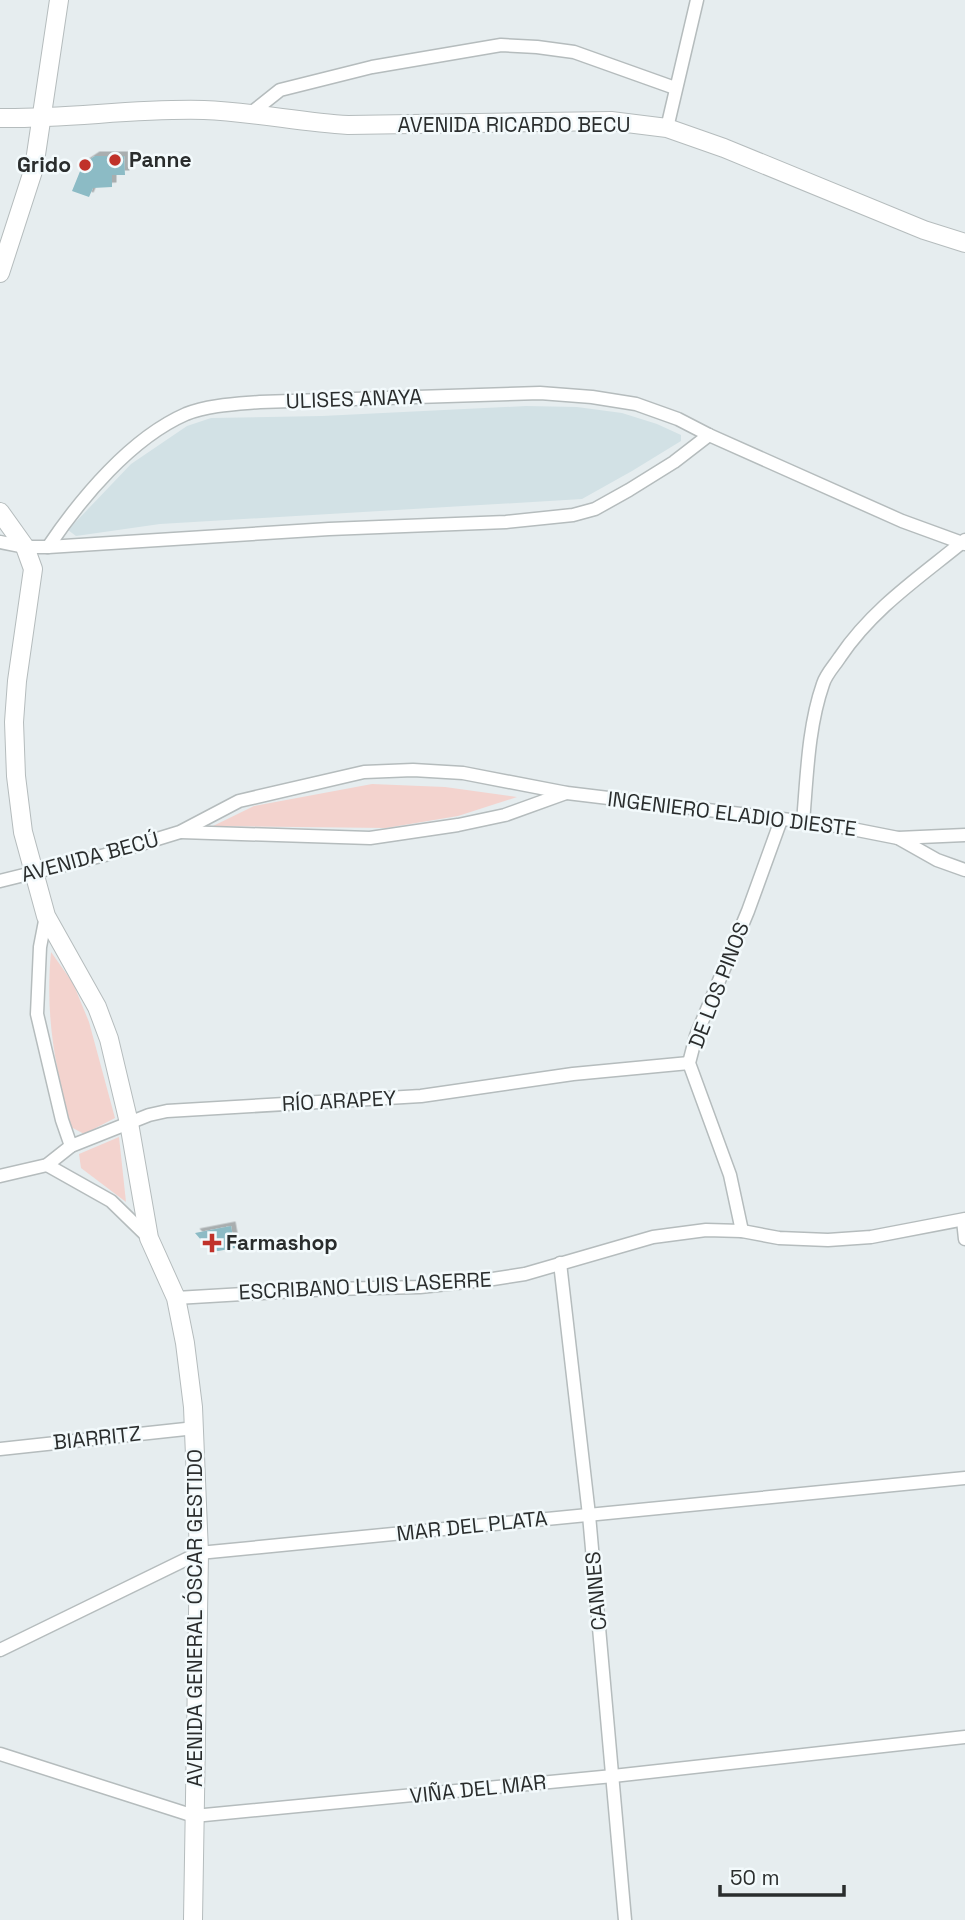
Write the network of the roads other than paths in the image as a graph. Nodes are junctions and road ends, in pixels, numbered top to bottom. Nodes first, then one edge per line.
1 (59, 0) edge
2 (697, 0) edge
3 (675, 88) junction
4 (251, 113) junction
5 (0, 118) edge
6 (41, 119) junction
7 (667, 128) junction
8 (965, 243) edge
9 (0, 273) edge
10 (709, 435) junction
11 (0, 512) edge
12 (0, 542) edge
13 (964, 542) edge
14 (25, 547) junction
15 (48, 547) junction
16 (567, 793) junction
17 (781, 820) junction
18 (803, 822) junction
19 (180, 832) junction
20 (965, 835) edge
21 (898, 838) junction
22 (965, 870) edge
23 (34, 873) junction
24 (0, 881) edge
25 (46, 916) junction
26 (690, 1063) junction
27 (129, 1123) junction
28 (71, 1146) junction
29 (47, 1165) junction
30 (0, 1176) edge
31 (964, 1220) edge
32 (742, 1231) junction
33 (149, 1238) junction
34 (965, 1239) edge
35 (560, 1263) junction
36 (176, 1298) junction
37 (195, 1428) junction
38 (0, 1449) edge
39 (965, 1478) edge
40 (589, 1515) junction
41 (199, 1553) junction
42 (0, 1650) edge
43 (965, 1737) edge
44 (0, 1754) edge
45 (613, 1776) junction
46 (194, 1816) junction
47 (193, 1920) edge
48 (625, 1920) edge

1 - 6 street
2 - 3 street
3 - 4 street
3 - 7 street
4 - 6 street, AVENIDA RICARDO BECU
4 - 7 street, AVENIDA RICARDO BECU
5 - 6 street, AVENIDA RICARDO BECU
6 - 9 street
7 - 8 street, AVENIDA RICARDO BECU
10 - 13 street, ULISES ANAYA
10 - 15 street
10 - 15 street, ULISES ANAYA
11 - 14 street, AVENIDA GENERAL ÓSCAR GESTIDO
12 - 14 street
13 - 18 street
14 - 15 street
14 - 23 street, AVENIDA GENERAL ÓSCAR GESTIDO
16 - 17 street, INGENIERO ELADIO DIESTE
16 - 19 street, INGENIERO ELADIO DIESTE
16 - 19 street, INGENIERO ELADIO DIESTE
17 - 18 street, INGENIERO ELADIO DIESTE
17 - 26 street, DE LOS PINOS
18 - 21 street, INGENIERO ELADIO DIESTE
19 - 23 street, AVENIDA BECÚ
20 - 21 street, INGENIERO ELADIO DIESTE
21 - 22 street, INGENIERO ELADIO DIESTE
23 - 24 street, AVENIDA BECÚ
23 - 25 street, AVENIDA GENERAL ÓSCAR GESTIDO
25 - 27 street, AVENIDA GENERAL ÓSCAR GESTIDO
25 - 28 street, AVENIDA GENERAL ÓSCAR GESTIDO
26 - 27 street, RÍO ARAPEY
26 - 32 street, DE LOS PINOS
27 - 28 street, RÍO ARAPEY
27 - 33 street, AVENIDA GENERAL ÓSCAR GESTIDO
28 - 29 street, RÍO ARAPEY
29 - 30 street, RÍO ARAPEY
29 - 33 street, AVENIDA GENERAL ÓSCAR GESTIDO
31 - 32 street, ESCRIBANO LUIS LASERRE
31 - 34 street
32 - 35 street, ESCRIBANO LUIS LASERRE
33 - 36 street, AVENIDA GENERAL ÓSCAR GESTIDO
35 - 36 street, ESCRIBANO LUIS LASERRE
35 - 40 street, CANNES
36 - 37 street, AVENIDA GENERAL ÓSCAR GESTIDO
37 - 38 street, BIARRITZ
37 - 41 street, AVENIDA GENERAL ÓSCAR GESTIDO
39 - 40 street, MAR DEL PLATA
40 - 41 street, MAR DEL PLATA
40 - 45 street, CANNES
41 - 42 street, MAR DEL PLATA
41 - 46 street, AVENIDA GENERAL ÓSCAR GESTIDO
43 - 45 street, VIÑA DEL MAR
44 - 46 street, VIÑA DEL MAR
45 - 46 street, VIÑA DEL MAR
45 - 48 street, CANNES
46 - 47 street, AVENIDA GENERAL ÓSCAR GESTIDO

